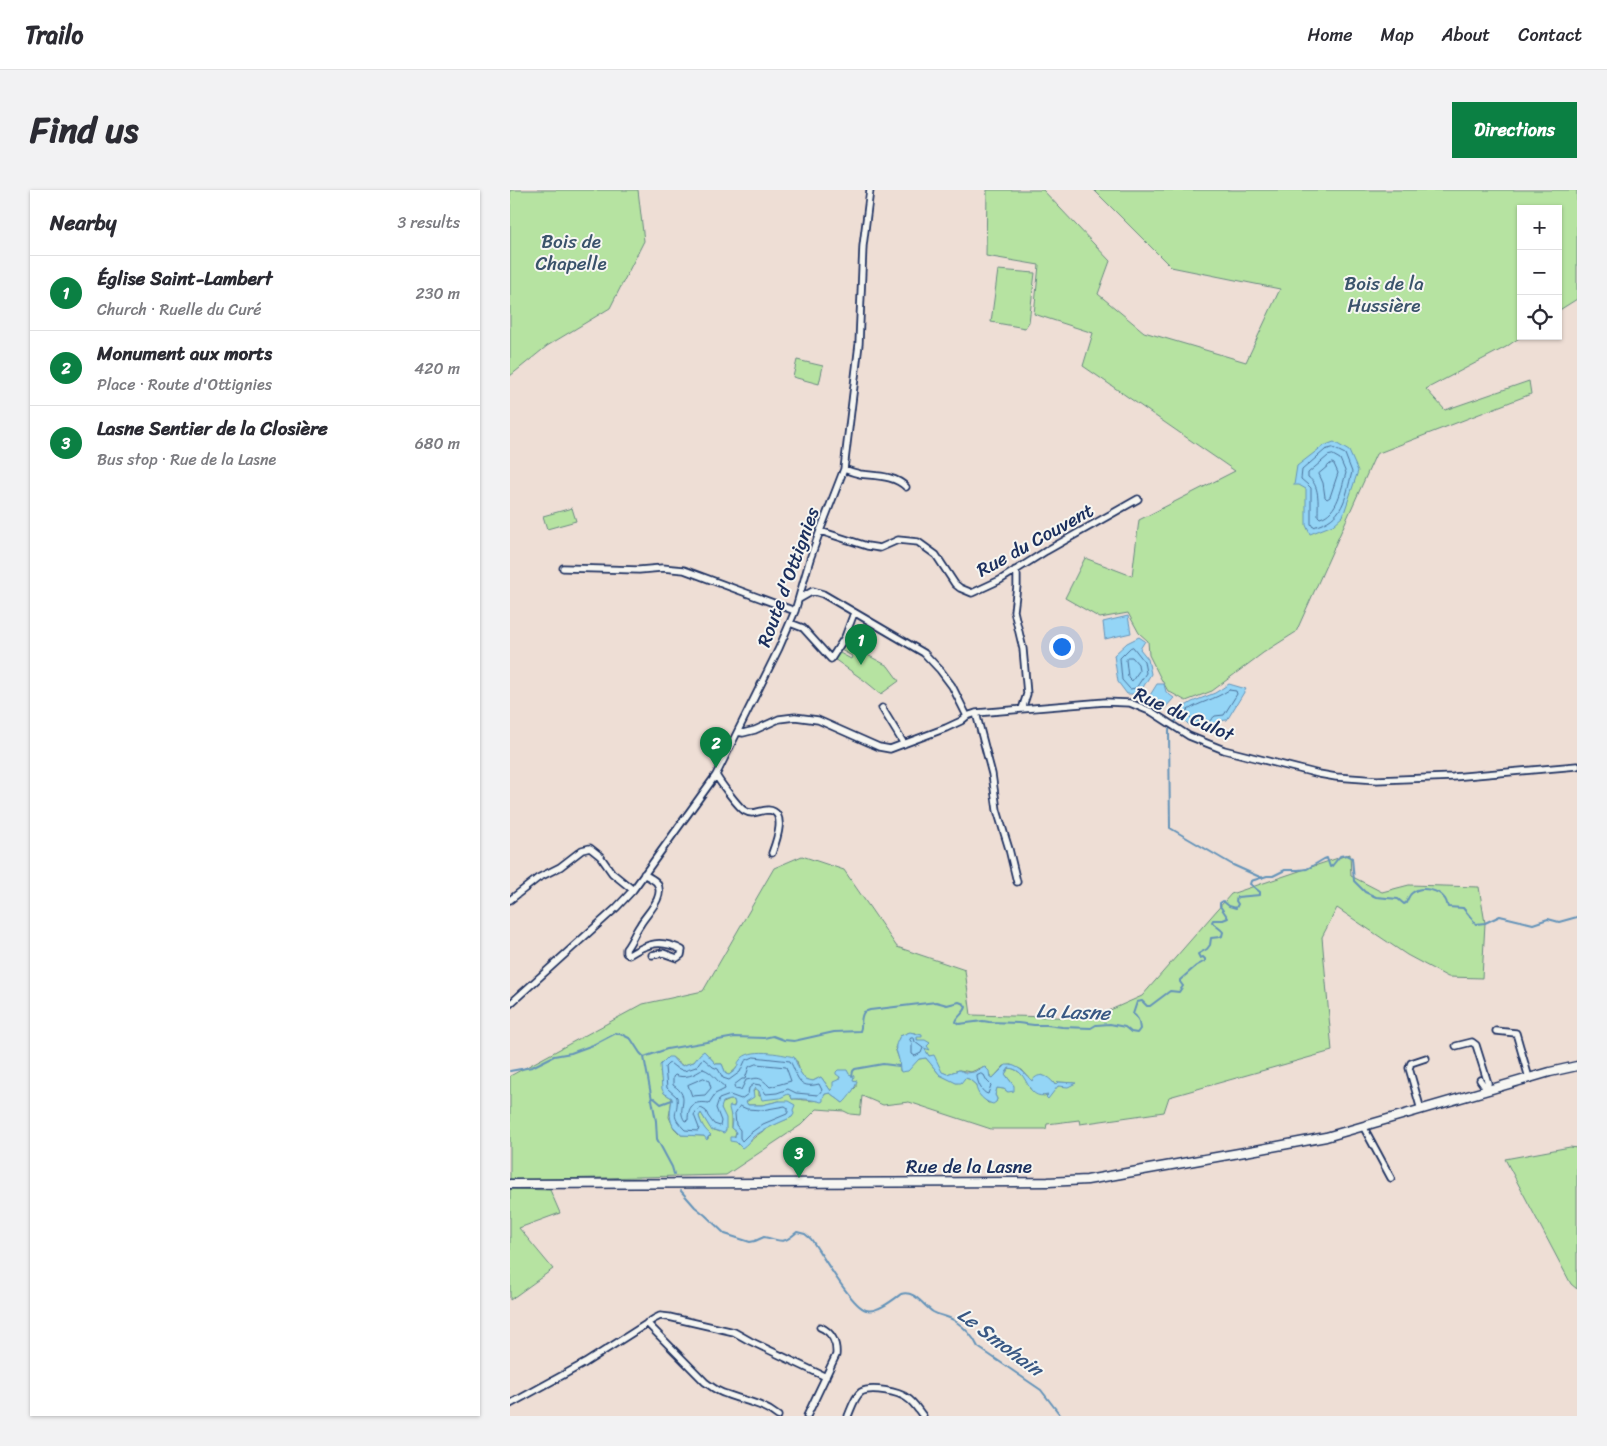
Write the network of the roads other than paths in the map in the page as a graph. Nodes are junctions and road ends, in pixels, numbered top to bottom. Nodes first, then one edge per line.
1 (870, 190) edge
2 (844, 469) junction
3 (906, 487) dead end
4 (1138, 499) dead end
5 (820, 531) junction
6 (563, 568) dead end
7 (1015, 570) junction
8 (802, 585) junction
9 (813, 591) junction
10 (798, 599) junction
11 (795, 611) junction
12 (854, 613) junction
13 (790, 623) junction
14 (882, 708) dead end
15 (1022, 709) junction
16 (976, 713) junction
17 (967, 716) junction
18 (738, 732) junction
19 (904, 744) junction
20 (1577, 766) edge
21 (716, 775) junction
22 (772, 853) dead end
23 (644, 874) junction
24 (1017, 882) dead end
25 (633, 890) junction
26 (510, 900) edge
27 (652, 955) dead end
28 (510, 1004) edge
29 (1496, 1031) dead end
30 (1456, 1046) dead end
31 (1426, 1058) dead end
32 (1577, 1066) edge
33 (1529, 1078) junction
34 (1480, 1080) dead end
35 (1487, 1090) junction
36 (1421, 1110) junction
37 (1363, 1126) junction
38 (1390, 1178) dead end
39 (510, 1184) edge
40 (647, 1323) junction
41 (820, 1327) dead end
42 (826, 1377) junction
43 (510, 1404) edge
44 (778, 1416) edge
45 (807, 1416) edge
46 (848, 1416) edge
47 (923, 1416) edge

1 - 2 street, Route d'Ottignies
2 - 3 street
2 - 5 street, Route d'Ottignies
4 - 7 street, Rue du Couvent
5 - 7 street, Rue du Couvent
5 - 8 street, Route d'Ottignies
6 - 11 street
7 - 15 street
8 - 9 street
8 - 10 street, Route d'Ottignies
9 - 10 street
9 - 12 street
10 - 11 street, Route d'Ottignies
11 - 13 street, Route d'Ottignies
12 - 13 street
12 - 17 street
13 - 18 street, Route d'Ottignies
14 - 19 street
15 - 16 street, Rue du Culot
15 - 20 street, Rue du Culot
16 - 17 street, Rue du Culot
16 - 24 street
17 - 19 street, Rue du Culot
18 - 19 street, Rue du Culot
18 - 21 street, Route d'Ottignies
21 - 22 street
21 - 23 street, Route d'Ottignies
23 - 25 street, Route d'Ottignies
23 - 27 street
25 - 26 street
25 - 28 street, Route d'Ottignies
29 - 33 street
30 - 35 street
31 - 36 street
32 - 33 street, Rue de la Lasne
33 - 35 street, Rue de la Lasne
34 - 35 street
35 - 36 street, Rue de la Lasne
36 - 37 street, Rue de la Lasne
37 - 38 street
37 - 39 street, Rue de la Lasne
40 - 42 street
40 - 43 street
40 - 44 street
41 - 42 street
42 - 45 street
46 - 47 street

